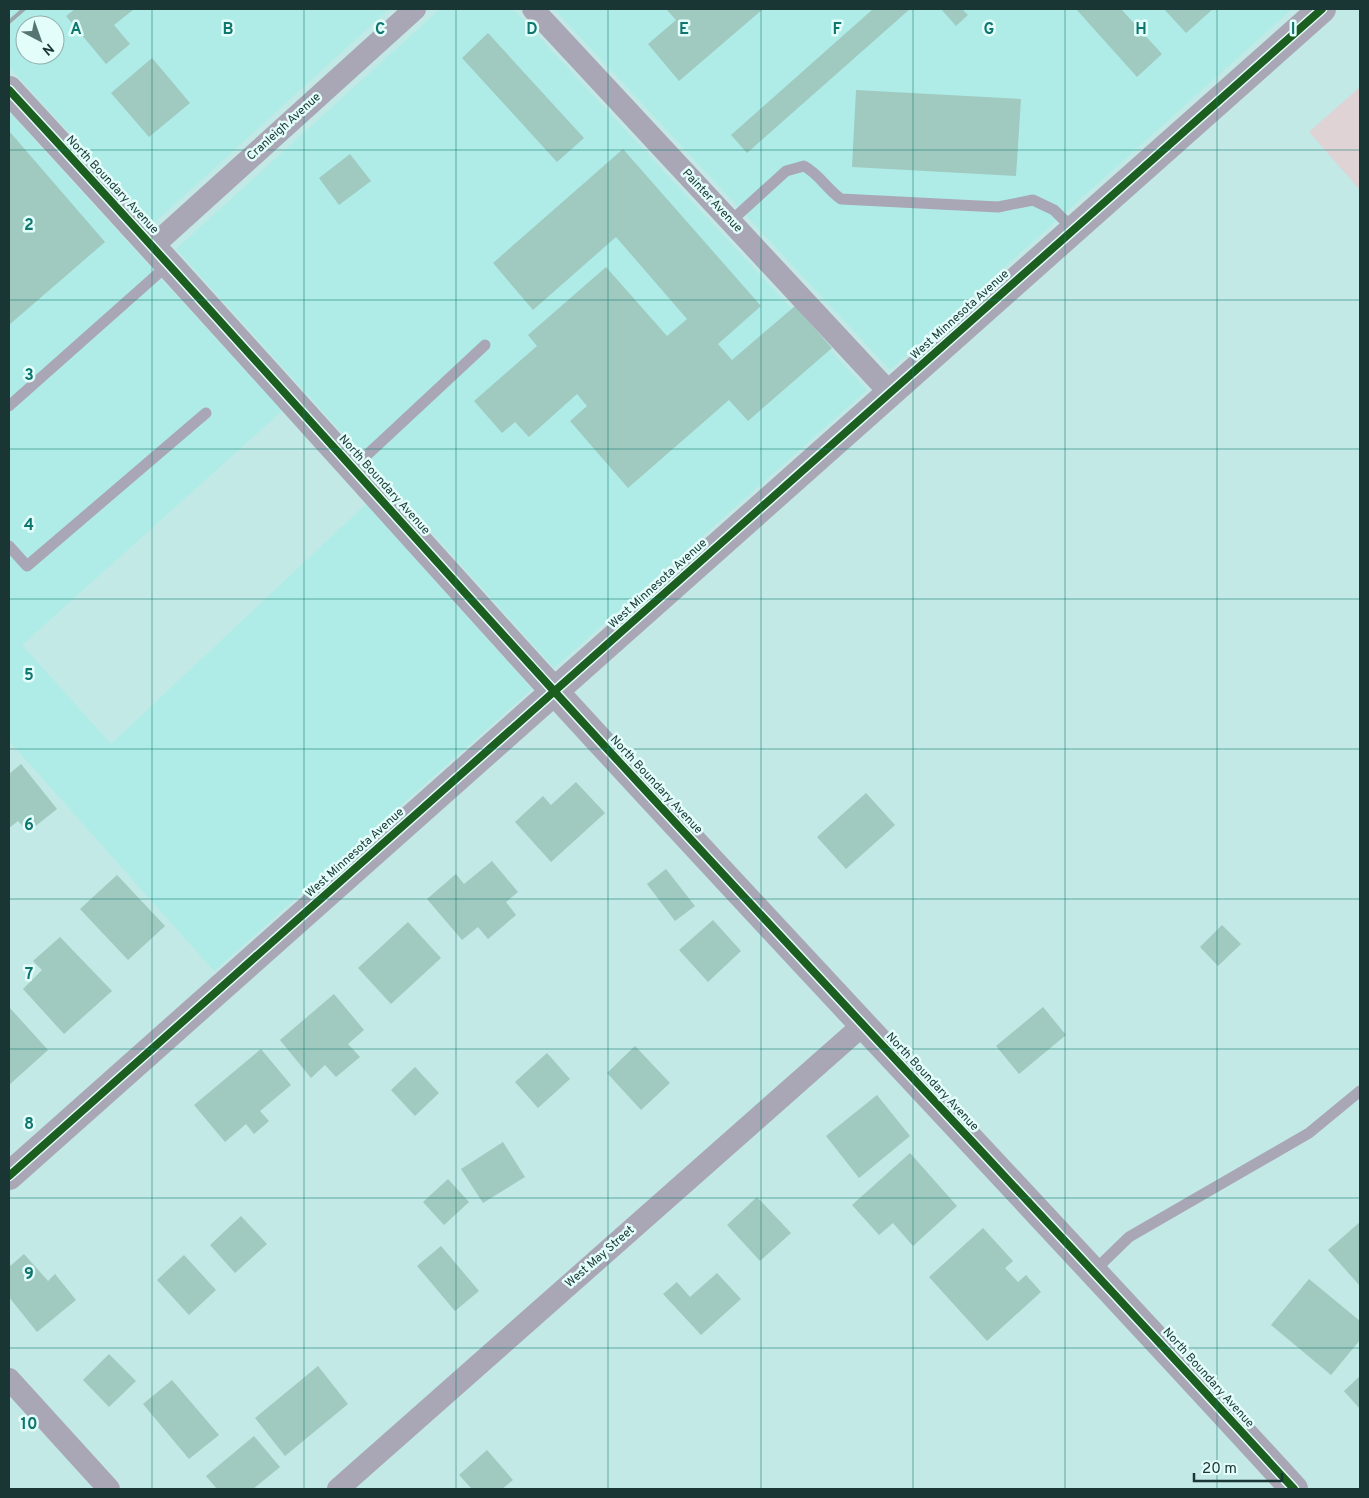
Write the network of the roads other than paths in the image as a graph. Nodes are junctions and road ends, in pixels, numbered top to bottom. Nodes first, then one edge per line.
1 (415, 9) edge
2 (533, 9) edge
3 (1322, 9) edge
4 (9, 90) edge
5 (731, 221) junction
6 (1073, 229) junction
7 (161, 255) junction
8 (485, 345) dead end
9 (890, 393) junction
10 (9, 406) edge
11 (206, 414) dead end
12 (353, 468) junction
13 (9, 546) edge
14 (554, 691) junction
15 (863, 1025) junction
16 (1360, 1091) edge
17 (9, 1176) edge
18 (1094, 1271) junction
19 (9, 1379) edge
20 (109, 1489) edge
21 (338, 1489) edge
22 (1294, 1489) edge

1 - 7 street, Cranleigh Avenue
2 - 5 street, Painter Avenue
3 - 6 street, West Minnesota Avenue
4 - 7 street, North Boundary Avenue
5 - 6 lane
5 - 9 street, Painter Avenue
6 - 9 street, West Minnesota Avenue
7 - 10 lane
7 - 12 street, North Boundary Avenue
8 - 12 lane
9 - 14 street, West Minnesota Avenue
11 - 13 lane
12 - 14 street, North Boundary Avenue
14 - 15 street, North Boundary Avenue
14 - 17 street, West Minnesota Avenue
15 - 18 street, North Boundary Avenue
15 - 21 street, West May Street
16 - 18 lane
18 - 22 street, North Boundary Avenue
19 - 20 street

